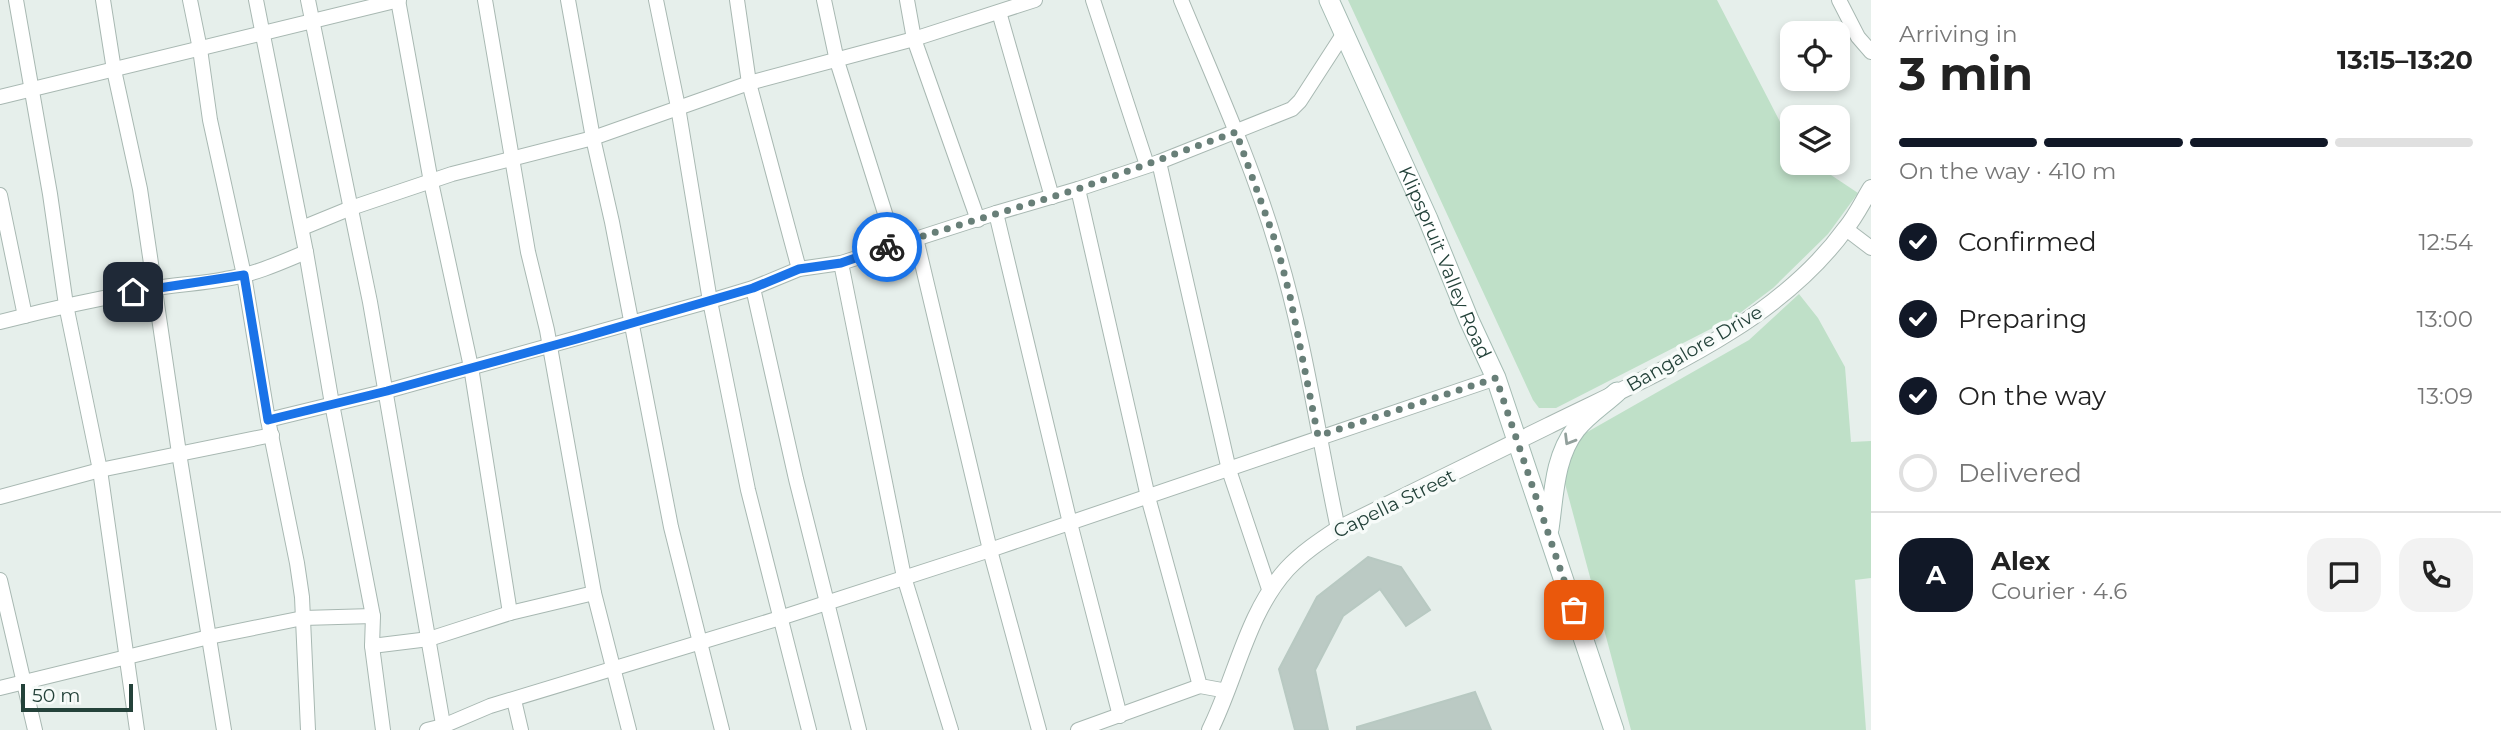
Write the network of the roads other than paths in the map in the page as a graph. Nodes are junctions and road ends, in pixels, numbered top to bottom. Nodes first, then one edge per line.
1 (16, 0) edge
2 (103, 0) edge
3 (190, 0) edge
4 (256, 0) edge
5 (308, 0) edge
6 (398, 0) edge
7 (485, 0) edge
8 (568, 0) edge
9 (656, 0) edge
10 (737, 0) edge
11 (824, 0) edge
12 (907, 0) edge
13 (1093, 0) edge
14 (1181, 0) edge
15 (1329, 0) edge
16 (1839, 0) edge
17 (1027, 1) edge
18 (999, 12) junction
19 (312, 20) junction
20 (1344, 33) junction
21 (262, 34) junction
22 (914, 39) junction
23 (200, 49) junction
24 (1871, 52) edge
25 (837, 61) junction
26 (114, 69) junction
27 (749, 83) junction
28 (30, 88) junction
29 (0, 97) edge
30 (678, 107) junction
31 (1236, 132) junction
32 (593, 138) junction
33 (513, 160) junction
34 (1153, 163) junction
35 (431, 182) junction
36 (1871, 188) edge
37 (1078, 189) junction
38 (0, 195) edge
39 (1052, 197) junction
40 (351, 208) junction
41 (996, 213) junction
42 (978, 220) junction
43 (302, 228) junction
44 (1846, 229) junction
45 (916, 238) junction
46 (895, 245) junction
47 (1871, 248) edge
48 (306, 252) junction
49 (841, 263) junction
50 (799, 269) junction
51 (244, 275) junction
52 (155, 288) junction
53 (753, 288) junction
54 (710, 301) junction
55 (66, 305) junction
56 (25, 316) junction
57 (0, 322) edge
58 (632, 322) junction
59 (549, 345) junction
60 (471, 367) junction
61 (1496, 378) junction
62 (387, 391) junction
63 (1617, 392) junction
64 (332, 404) junction
65 (268, 420) junction
66 (272, 435) junction
67 (1318, 436) junction
68 (1516, 441) junction
69 (179, 453) junction
70 (100, 470) junction
71 (1229, 470) junction
72 (0, 497) edge
73 (1148, 497) junction
74 (1070, 523) junction
75 (1338, 529) junction
76 (1549, 532) junction
77 (989, 550) junction
78 (904, 577) junction
79 (0, 580) edge
80 (1270, 592) junction
81 (594, 593) junction
82 (827, 603) junction
83 (510, 613) junction
84 (373, 616) junction
85 (303, 618) junction
86 (780, 618) junction
87 (209, 637) junction
88 (429, 639) junction
89 (698, 643) junction
90 (372, 646) junction
91 (128, 657) junction
92 (613, 669) junction
93 (25, 683) junction
94 (1200, 686) junction
95 (0, 688) edge
96 (1227, 691) junction
97 (514, 700) junction
98 (1120, 716) junction
99 (444, 728) edge
100 (35, 730) edge
101 (138, 730) edge
102 (224, 730) edge
103 (308, 730) edge
104 (383, 730) edge
105 (426, 730) edge
106 (521, 730) edge
107 (629, 730) edge
108 (722, 730) edge
109 (809, 730) edge
110 (859, 730) edge
111 (951, 730) edge
112 (1039, 730) edge
113 (1078, 730) edge
114 (1210, 730) edge
115 (1614, 730) edge

1 - 28 street
2 - 26 street
3 - 23 street
4 - 21 street
5 - 19 street
6 - 19 street
6 - 35 street
7 - 33 street
8 - 32 street
9 - 30 street
10 - 27 street
11 - 25 street
12 - 22 street
13 - 34 street
14 - 31 street
15 - 20 main road, Klipspruit Valley Road
16 - 24 street
17 - 18 street
18 - 22 street
18 - 39 street
19 - 21 street
19 - 40 street
20 - 31 street
20 - 61 main road, Klipspruit Valley Road
21 - 23 street
21 - 43 street
22 - 25 street
22 - 42 street
23 - 26 street
23 - 51 street
25 - 27 street
25 - 46 street
26 - 28 street
26 - 52 street
27 - 30 street
27 - 50 street
28 - 29 street
28 - 55 street
30 - 32 street
30 - 54 street
31 - 34 street
31 - 67 street
32 - 33 street
32 - 58 street
33 - 35 street
33 - 59 street
34 - 37 street
34 - 71 street
35 - 40 street
35 - 60 street
36 - 44 street, Bangalore Drive
37 - 39 street
37 - 73 street
38 - 56 street
39 - 41 street
40 - 43 street
40 - 62 street
41 - 42 street
41 - 74 street
42 - 45 street
43 - 48 street
44 - 47 street
44 - 63 street, Bangalore Drive
45 - 46 street
45 - 77 street
46 - 49 street
48 - 51 street
48 - 64 street
49 - 50 street
49 - 78 street
50 - 53 street
51 - 52 street
51 - 65 street
52 - 55 street
52 - 69 street
53 - 54 street
53 - 82 street
54 - 58 street
54 - 86 street
55 - 56 street
55 - 70 street
56 - 57 street
58 - 59 street
58 - 89 street
59 - 60 street
59 - 81 street
60 - 62 street
60 - 83 street
61 - 67 street
61 - 68 main road, Klipspruit Valley Road
62 - 64 street
62 - 88 street
63 - 68 street, Bangalore Drive
63 -> 76 main road
64 - 65 street
64 - 84 street
65 - 66 street
66 - 69 street
66 - 85 street
67 - 71 street
67 - 75 street
68 - 75 street, Capella Street
68 - 76 main road, Klipspruit Valley Road
69 - 70 street
69 - 87 street
70 - 72 street
70 - 91 street
71 - 73 street
71 - 80 street
73 - 74 street
73 - 94 street
74 - 77 street
74 - 98 street
75 - 80 street, Capella Street
76 - 115 main road, Klipspruit Valley Road
77 - 78 street
77 - 112 street
78 - 82 street
78 - 111 street
79 - 93 street
80 - 96 street, Capella Street
81 - 83 street
81 - 92 street
82 - 86 street
82 - 110 street
83 - 88 street
84 - 85 street
84 - 90 street
85 - 87 street
85 - 103 street
86 - 89 street
86 - 109 street
87 - 91 street
87 - 102 street
88 - 90 street
88 - 99 street
89 - 92 street
89 - 108 street
90 - 104 street
91 - 93 street
91 - 101 street
92 - 97 street
92 - 107 street
93 - 95 street
93 - 100 street
94 - 96 street
94 - 98 street
96 - 114 street, Capella Street
97 - 99 street
97 - 106 street
98 - 113 street
99 - 105 street

